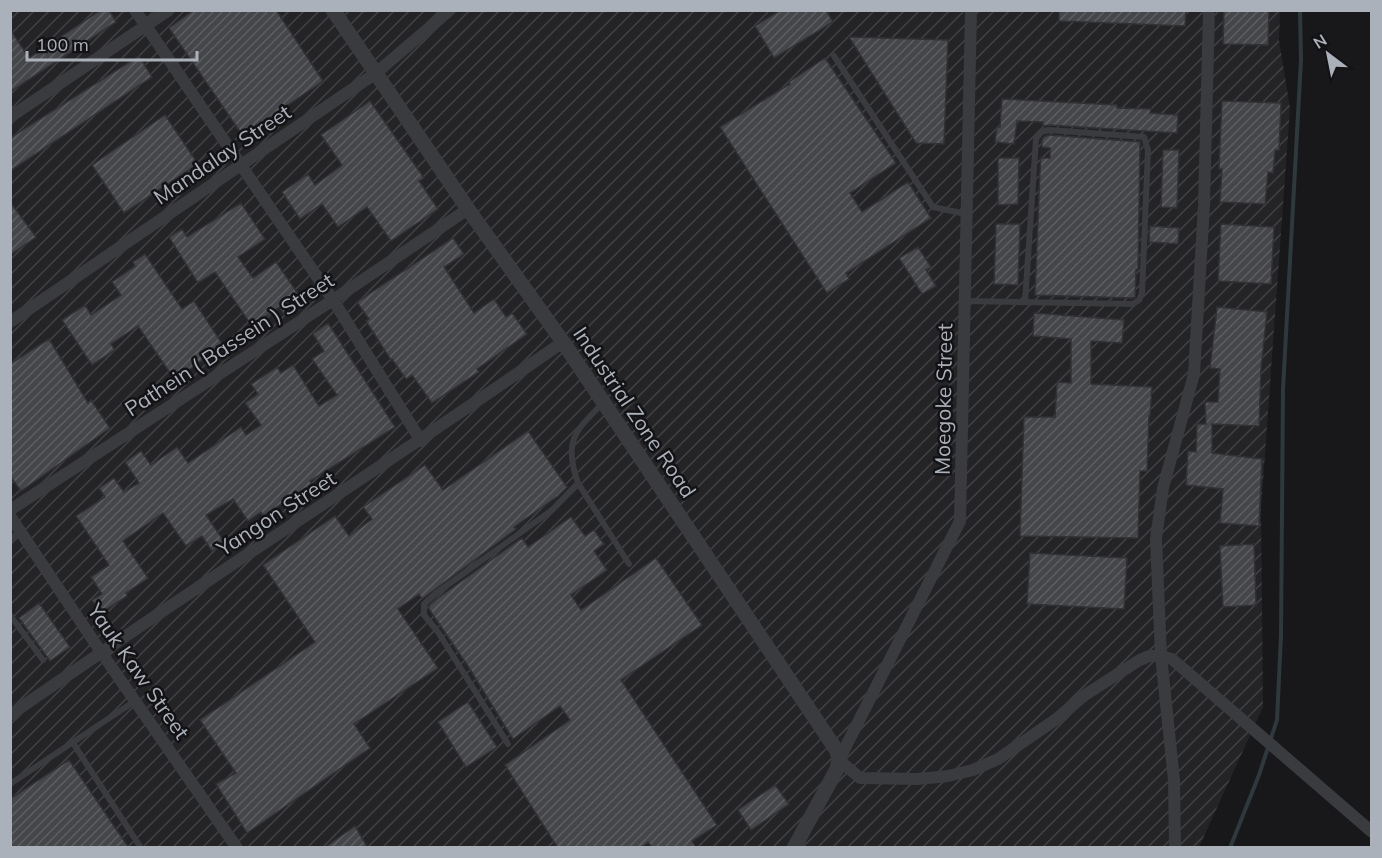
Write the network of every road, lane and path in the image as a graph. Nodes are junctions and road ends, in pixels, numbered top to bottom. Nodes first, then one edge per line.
1 (135, 10) edge
2 (169, 10) edge
3 (333, 10) edge
4 (450, 10) edge
5 (970, 10) edge
6 (1209, 10) edge
7 (146, 27) junction
8 (834, 56) dead end
9 (376, 73) junction
10 (10, 117) edge
11 (241, 165) junction
12 (468, 209) junction
13 (966, 214) junction
14 (333, 300) junction
15 (965, 301) junction
16 (1025, 302) junction
17 (10, 322) edge
18 (563, 342) junction
19 (603, 402) junction
20 (421, 441) junction
21 (578, 483) junction
22 (10, 510) edge
23 (10, 516) edge
24 (15, 536) edge
25 (629, 564) dead end
26 (10, 615) edge
27 (101, 651) junction
28 (1161, 656) junction
29 (43, 660) dead end
30 (136, 701) junction
31 (10, 715) edge
32 (73, 742) junction
33 (508, 744) dead end
34 (839, 760) junction
35 (10, 784) edge
36 (1371, 832) edge
37 (141, 848) edge
38 (237, 848) edge
39 (794, 848) edge
40 (1175, 848) edge

1 - 7 street
2 - 7 street
3 - 9 street, Industrial Zone Road
4 - 9 street, Mandalay Street
5 - 13 street, Moegoke Street
6 - 28 street
7 - 10 street
7 - 11 street
8 - 13 lane
9 - 11 street, Mandalay Street
9 - 12 street, Industrial Zone Road
11 - 14 street
11 - 17 street, Mandalay Street
12 - 14 street, Pathein ( Bassein ) Street
12 - 18 street, Industrial Zone Road
13 - 15 street, Moegoke Street
14 - 20 street
14 - 22 street, Pathein ( Bassein ) Street
15 - 16 lane
15 - 34 street, Moegoke Street
16 - 16 lane
18 - 19 street, Industrial Zone Road
18 - 20 street, Yangon Street
19 - 21 lane
19 - 34 street, Industrial Zone Road
20 - 27 street, Yangon Street
21 - 25 lane
21 - 33 lane
23 - 24 street, Yauk Kaw Street
24 - 27 street, Yauk Kaw Street
26 - 29 lane
27 - 30 street, Yauk Kaw Street
27 - 31 street, Yangon Street
28 - 34 street
28 - 36 street
28 - 40 street
30 - 32 lane
30 - 38 street, Yauk Kaw Street
32 - 35 lane
32 - 37 lane
34 - 39 street

